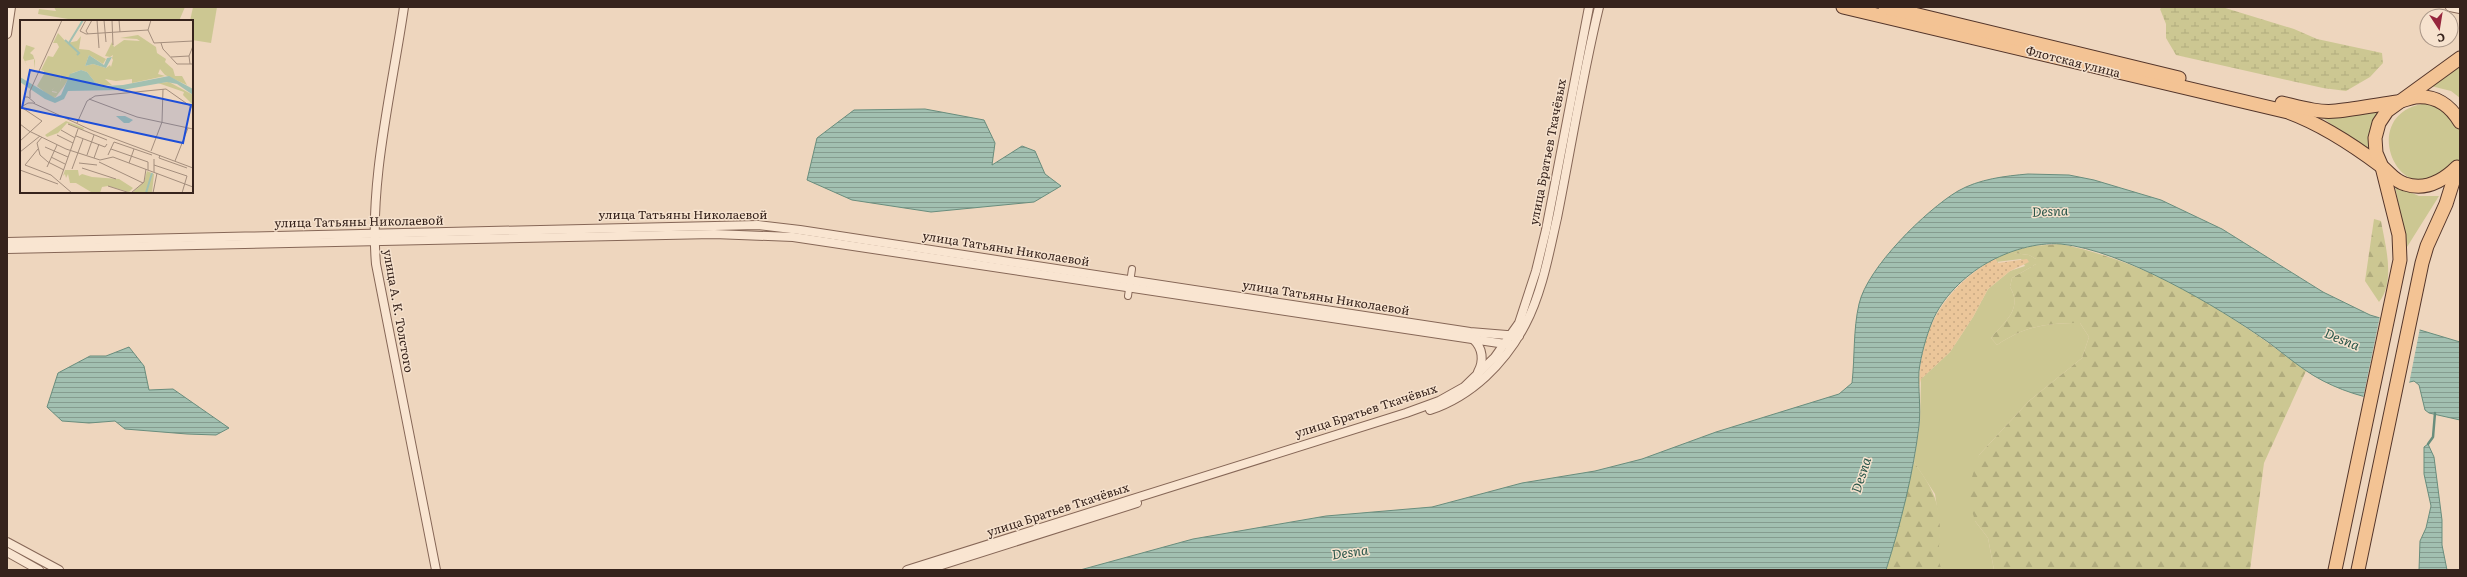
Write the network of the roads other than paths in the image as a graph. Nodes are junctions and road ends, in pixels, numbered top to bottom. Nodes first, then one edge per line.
1 (11, 7) edge
2 (404, 7) edge
3 (1589, 7) edge
4 (1599, 7) edge
5 (1843, 7) edge
6 (1886, 7) edge
7 (2450, 7) edge
8 (2460, 8) edge
9 (7, 34) edge
10 (2460, 58) edge
11 (2399, 102) junction
12 (2303, 112) junction
13 (2460, 122) edge
14 (2458, 164) edge
15 (2382, 166) junction
16 (374, 237) junction
17 (7, 242) edge
18 (7, 249) edge
19 (1132, 269) dead end
20 (1130, 284) junction
21 (1128, 296) dead end
22 (1515, 333) junction
23 (1474, 336) junction
24 (1509, 345) junction
25 (1476, 377) junction
26 (7, 542) edge
27 (7, 552) edge
28 (39, 570) edge
29 (59, 570) edge
30 (436, 570) edge
31 (907, 570) edge
32 (926, 570) edge
33 (2335, 570) edge
34 (2358, 570) edge

1 - 9 street
2 - 16 street, улица А. К. Толстого
3 - 22 street, улица Братьев Ткачёвых
4 - 22 street, улица Братьев Ткачёвых
5 - 12 main road, Флотская улица
6 - 12 main road, Флотская улица
7 - 8 street
10 - 11 main road
11 - 12 main road
11 - 13 main road
11 - 15 main road
12 - 15 main road
14 - 15 main road
14 - 34 main road
15 - 33 main road
16 - 17 street, улица Татьяны Николаевой
16 - 18 street, улица Татьяны Николаевой
16 - 20 street, улица Татьяны Николаевой
16 - 30 street, улица А. К. Толстого
19 - 20 street
20 - 21 street
20 - 23 street, улица Татьяны Николаевой
22 - 23 street
22 - 24 street, улица Братьев Ткачёвых
23 - 24 street, улица Татьяны Николаевой
23 - 25 street
24 - 25 street, улица Братьев Ткачёвых
24 - 32 street, улица Братьев Ткачёвых
25 - 31 street, улица Братьев Ткачёвых
26 - 29 street
27 - 28 street

